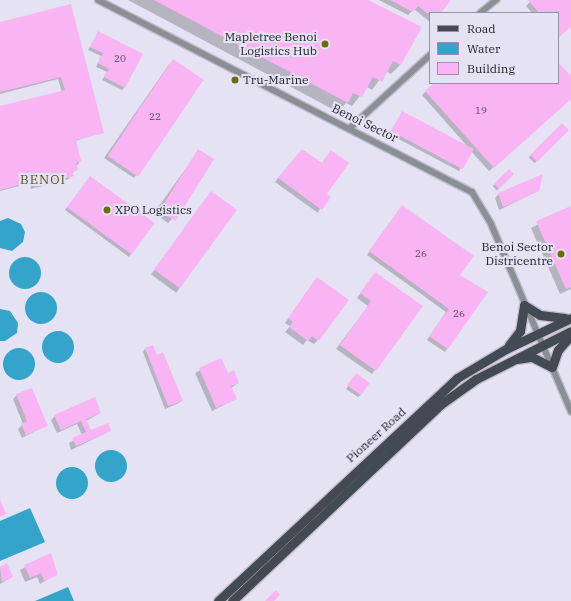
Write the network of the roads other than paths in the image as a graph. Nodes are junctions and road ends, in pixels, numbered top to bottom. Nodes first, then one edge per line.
1 (98, 0) edge
2 (496, 0) edge
3 (481, 12) edge
4 (429, 56) edge
5 (350, 128) junction
6 (524, 304) junction
7 (571, 318) edge
8 (571, 331) edge
9 (537, 333) junction
10 (571, 335) edge
11 (541, 343) junction
12 (506, 349) junction
13 (506, 363) junction
14 (552, 366) junction
15 (571, 412) edge
16 (218, 601) edge
17 (232, 601) edge

1 - 5 street, Benoi Sector
2 - 3 street
4 - 5 street
5 - 6 street, Benoi Sector
6 - 7 main road
6 - 9 street, Benoi Sector
6 - 12 main road
7 - 9 main road, Pioneer Road
8 - 11 main road, Pioneer Road
9 - 11 street, Benoi Sector
9 - 12 main road, Pioneer Road
10 - 14 main road
11 - 13 main road, Pioneer Road
11 - 14 street, Benoi Sector
12 - 16 main road, Pioneer Road
13 - 14 main road
13 - 17 main road, Pioneer Road
14 - 15 street, Benoi Sector

